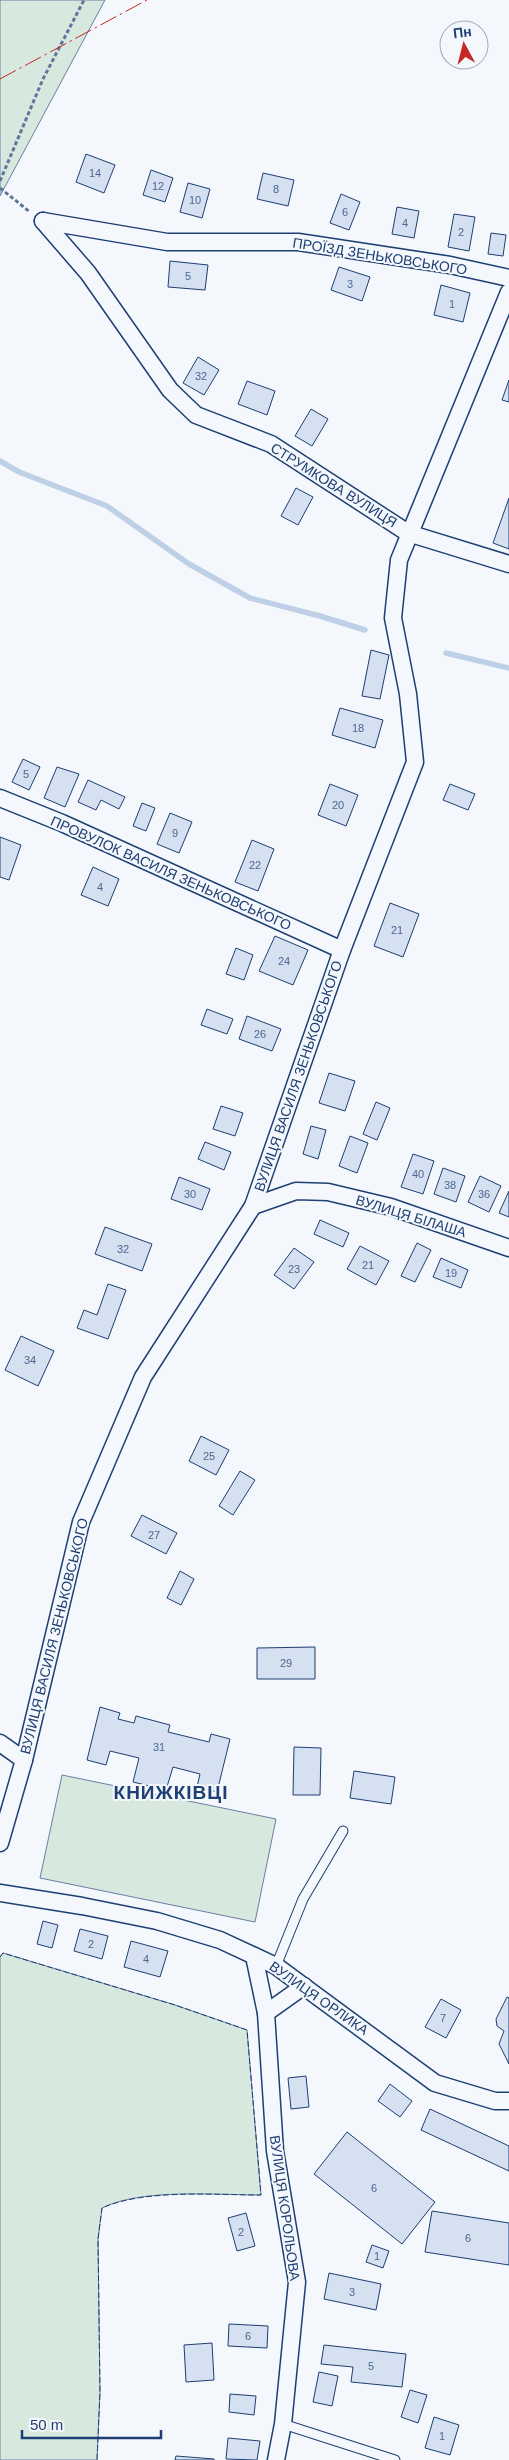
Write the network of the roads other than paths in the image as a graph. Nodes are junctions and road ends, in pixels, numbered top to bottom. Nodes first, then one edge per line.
1 (43, 221) joint
2 (509, 278) edge
3 (509, 292) edge
4 (408, 533) junction
5 (509, 564) edge
6 (0, 798) edge
7 (342, 950) junction
8 (253, 1206) junction
9 (509, 1248) edge
10 (0, 1742) edge
11 (24, 1760) junction
12 (343, 1831) dead end
13 (0, 1843) edge
14 (0, 1893) edge
15 (254, 1956) junction
16 (276, 1966) junction
17 (304, 1986) junction
18 (266, 2013) junction
19 (509, 2101) edge
20 (283, 2424) junction
21 (276, 2460) edge
22 (394, 2460) edge

1 - 2 street, ПРОЇЗД ЗЕНЬКОВСЬКОГО
1 - 4 street, СТРУМКОВА ВУЛИЦЯ
3 - 4 street, ВУЛИЦЯ ВАСИЛЯ ЗЕНЬКОВСЬКОГО
4 - 5 street, СТРУМКОВА ВУЛИЦЯ
4 - 7 street, ВУЛИЦЯ ВАСИЛЯ ЗЕНЬКОВСЬКОГО
6 - 7 street, ПРОВУЛОК ВАСИЛЯ ЗЕНЬКОВСЬКОГО
7 - 8 street, ВУЛИЦЯ ВАСИЛЯ ЗЕНЬКОВСЬКОГО
8 - 9 street, ВУЛИЦЯ БІЛАША
8 - 11 street, ВУЛИЦЯ ВАСИЛЯ ЗЕНЬКОВСЬКОГО
10 - 11 street
11 - 13 street, ВУЛИЦЯ ВАСИЛЯ ЗЕНЬКОВСЬКОГО
12 - 16 lane
14 - 15 street, ВУЛИЦЯ ОРЛИКА
15 - 16 street, ВУЛИЦЯ ОРЛИКА
15 - 18 street, ВУЛИЦЯ КОРОЛЬОВА
16 - 17 street, ВУЛИЦЯ ОРЛИКА
17 - 18 street
17 - 19 street, ВУЛИЦЯ ОРЛИКА
18 - 20 street, ВУЛИЦЯ КОРОЛЬОВА
20 - 21 street, ВУЛИЦЯ КОРОЛЬОВА
20 - 22 lane

